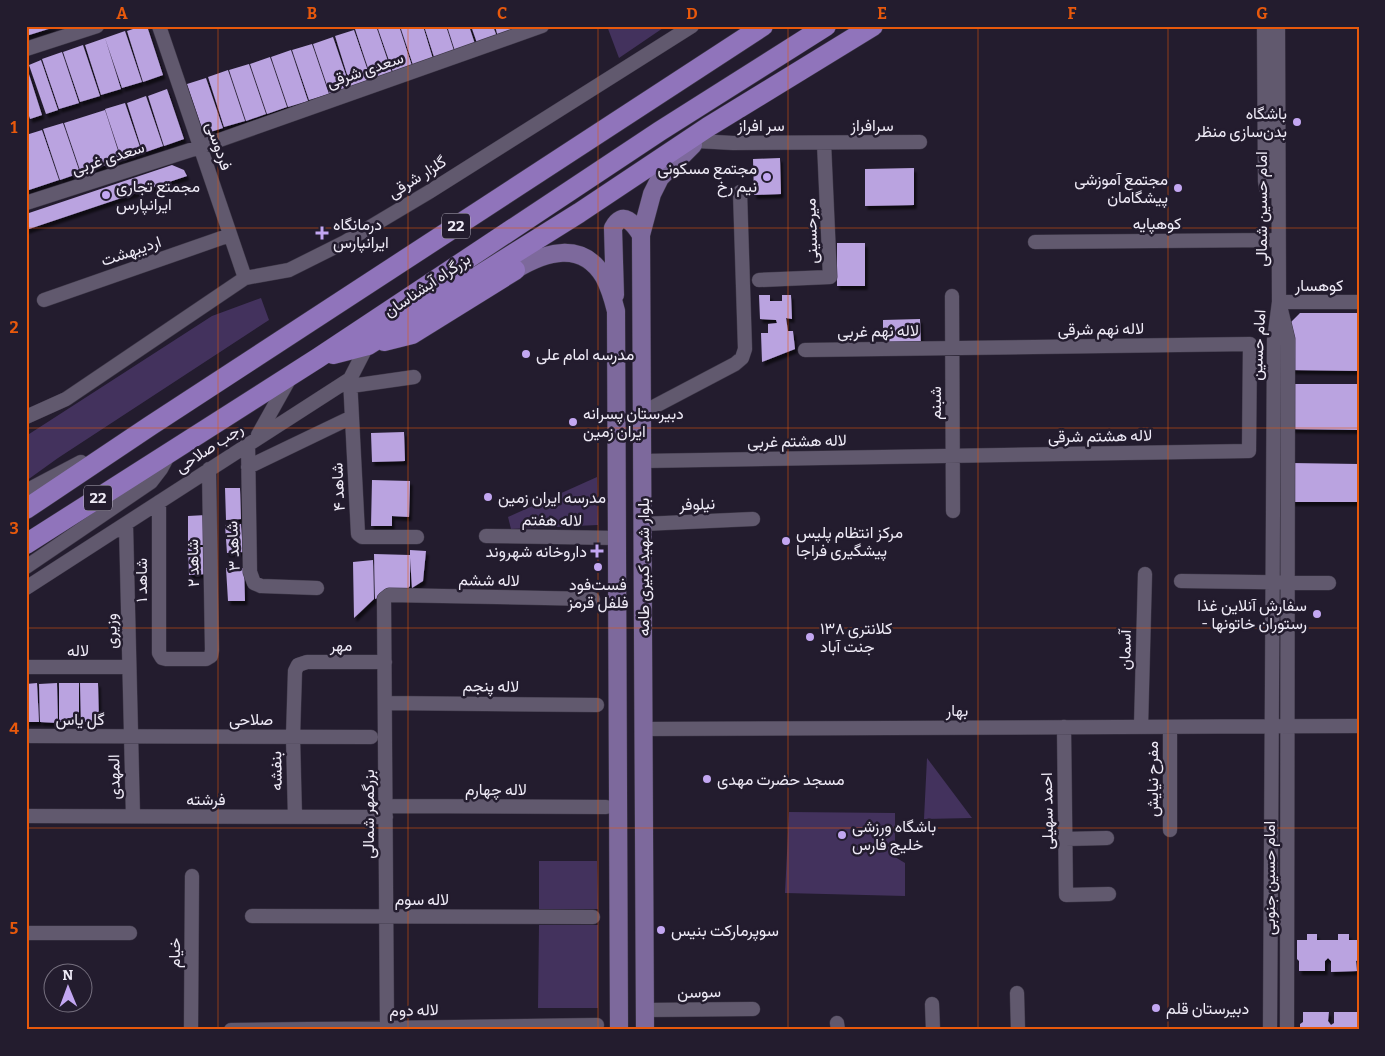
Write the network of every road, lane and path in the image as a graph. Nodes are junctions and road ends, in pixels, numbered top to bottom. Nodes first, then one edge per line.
1 (97, 26) edge
2 (159, 26) edge
3 (542, 26) edge
4 (692, 26) edge
5 (763, 26) edge
6 (826, 26) edge
7 (873, 26) edge
8 (1264, 26) edge
9 (1278, 26) edge
10 (26, 49) edge
11 (702, 134) junction
12 (920, 142) dead end
13 (824, 143) junction
14 (200, 147) junction
15 (1278, 186) junction
16 (740, 192) dead end
17 (26, 203) edge
18 (230, 235) junction
19 (641, 235) junction
20 (1278, 240) junction
21 (1035, 242) dead end
22 (515, 270) joint
23 (244, 278) junction
24 (759, 280) dead end
25 (952, 296) dead end
26 (44, 300) dead end
27 (1279, 302) junction
28 (1359, 302) edge
29 (616, 311) junction
30 (384, 314) junction
31 (368, 345) junction
32 (952, 348) junction
33 (805, 350) dead end
34 (318, 358) junction
35 (292, 374) junction
36 (414, 377) dead end
37 (350, 383) junction
38 (642, 414) junction
39 (352, 417) junction
40 (26, 418) edge
41 (150, 426) junction
42 (252, 441) junction
43 (1249, 451) joint
44 (170, 452) junction
45 (953, 456) junction
46 (642, 461) junction
47 (248, 467) junction
48 (209, 469) junction
49 (26, 491) edge
50 (159, 502) junction
51 (26, 509) edge
52 (953, 511) dead end
53 (753, 519) dead end
54 (643, 524) junction
55 (126, 525) junction
56 (486, 536) dead end
57 (417, 537) dead end
58 (617, 538) junction
59 (26, 544) edge
60 (26, 567) edge
61 (1145, 574) dead end
62 (1181, 581) dead end
63 (1287, 582) junction
64 (1272, 583) junction
65 (1329, 583) dead end
66 (26, 588) edge
67 (317, 588) dead end
68 (384, 599) joint
69 (593, 599) dead end
70 (162, 658) joint
71 (385, 662) junction
72 (298, 665) joint
73 (26, 667) edge
74 (129, 667) junction
75 (385, 703) junction
76 (597, 705) dead end
77 (1271, 726) junction
78 (1287, 726) junction
79 (1359, 726) edge
80 (1064, 727) junction
81 (1141, 727) junction
82 (1170, 727) junction
83 (644, 730) junction
84 (30, 736) dead end
85 (131, 737) junction
86 (293, 737) junction
87 (370, 737) dead end
88 (606, 807) dead end
89 (386, 811) junction
90 (26, 816) edge
91 (133, 816) junction
92 (295, 817) junction
93 (1170, 830) dead end
94 (1107, 838) dead end
95 (1065, 839) junction
96 (192, 876) dead end
97 (1109, 894) dead end
98 (252, 916) dead end
99 (386, 916) junction
100 (593, 917) dead end
101 (130, 932) dead end
102 (26, 933) edge
103 (1018, 993) dead end
104 (932, 1004) dead end
105 (753, 1009) dead end
106 (645, 1010) junction
107 (597, 1025) dead end
108 (387, 1029) edge
109 (191, 1030) edge
110 (231, 1030) edge
111 (618, 1030) edge
112 (645, 1030) edge
113 (933, 1030) edge
114 (1018, 1030) edge
115 (1270, 1030) edge
116 (1286, 1030) edge

1 - 10 street
2 - 14 street, فردوسی
3 - 14 street, سعدی شرقی
4 - 23 street, گلزار شرقی
5 - 41 highway, بزرگراه آبشناسان / 22
6 - 30 highway, بزرگراه آبشناسان / 22
7 - 11 highway
8 - 15 street
9 - 15 street, امام حسین شمالی
11 - 13 street, سر افراز
11 - 19 main road, بلوار شهید کبیری طامه
11 - 31 highway
12 - 13 street, سرافراز
13 - 24 street, میرحسینی
14 - 17 street, سعدی غربی
14 - 18 street, فردوسی
15 - 20 street, امام حسین شمالی
16 - 38 street
18 - 23 street, فردوسی
18 - 26 street, اردیبهشت
19 - 29 main road
19 - 38 main road, بلوار شهید کبیری طامه
20 - 21 street, کوهپایه
20 - 27 street, امام حسین شمالی
22 - 29 main road, بلوار شهید کبیری طامه
22 - 31 highway
23 - 40 street, گلزار شرقی
25 - 32 street, شبنم
27 - 28 street, کوهسار
27 - 63 street, امام حسین
27 - 64 street, امام حسین
29 - 58 main road, بلوار شهید کبیری طامه
30 - 31 street, رجب صلاحی
30 - 34 highway, بزرگراه آبشناسان / 22
31 - 34 highway
31 - 37 street, رجب صلاحی
32 - 33 street, لاله نهم غربی
32 - 43 street, لاله نهم شرقی
32 - 45 street, شبنم
34 - 35 highway, بزرگراه آبشناسان / 22
35 - 42 street
35 - 44 highway, بزرگراه آبشناسان / 22
36 - 37 street
37 - 39 street, شاهد ۴
37 - 42 street, رجب صلاحی
38 - 46 main road, بلوار شهید کبیری طامه
39 - 47 street
39 - 57 street, شاهد ۴
41 - 49 street
41 - 51 highway, بزرگراه آبشناسان / 22
42 - 47 street, شاهد ۳
42 - 48 street, رجب صلاحی
43 - 45 street, لاله هشتم شرقی
44 - 59 highway, بزرگراه آبشناسان / 22
44 - 60 street
45 - 46 street, لاله هشتم غربی
45 - 52 street, شبنم
46 - 54 main road, بلوار شهید کبیری طامه
47 - 67 street, شاهد ۳
48 - 50 street, رجب صلاحی
48 - 70 street, شاهد ۲
50 - 55 street, رجب صلاحی
50 - 70 street, شاهد ۱
53 - 54 street, نیلوفر
54 - 83 main road, بلوار شهید کبیری طامه
55 - 66 street, رجب صلاحی
55 - 74 street, وزیری
56 - 58 street, لاله هفتم
58 - 111 main road, بلوار شهید کبیری طامه
61 - 81 street, آسمان
62 - 64 street
63 - 64 street
63 - 65 street
63 - 78 street, امام حسین
64 - 77 street, امام حسین
68 - 69 street, لاله ششم
68 - 71 street, بزرگمهر شمالی
71 - 72 street, مهر
71 - 75 street, بزرگمهر شمالی
72 - 86 street, بنفشه
73 - 74 street, لاله
74 - 85 street, وزیری
75 - 76 street, لاله پنجم
75 - 89 street, بزرگمهر شمالی
77 - 78 street, بهار
77 - 82 street, بهار
77 - 115 street, امام حسین جنوبی
78 - 79 street
78 - 116 street, امام حسین جنوبی
80 - 81 street, بهار
80 - 83 street, بهار
80 - 95 street, احمد سهیلی
81 - 82 street, بهار
82 - 93 street, مفرح نیایش
83 - 106 main road, بلوار شهید کبیری طامه
84 - 85 street, گل یاس
85 - 86 street, صلاحی
85 - 91 street, المهدی
86 - 87 street, صلاحی
86 - 92 street, بنفشه
88 - 89 street, لاله چهارم
89 - 92 street, فرشته
89 - 99 street, بزرگمهر شمالی
90 - 91 street, فرشته
91 - 92 street, فرشته
94 - 95 street
95 - 97 street, احمد سهیلی
96 - 109 street, خیام
98 - 99 street, لاله سوم
99 - 100 street, لاله سوم
99 - 108 street, بزرگمهر شمالی
101 - 102 street
103 - 114 street
104 - 113 street
105 - 106 street, سوسن
106 - 112 main road, بلوار شهید کبیری طامه
107 - 108 street, لاله دوم
108 - 110 street, لاله دوم

